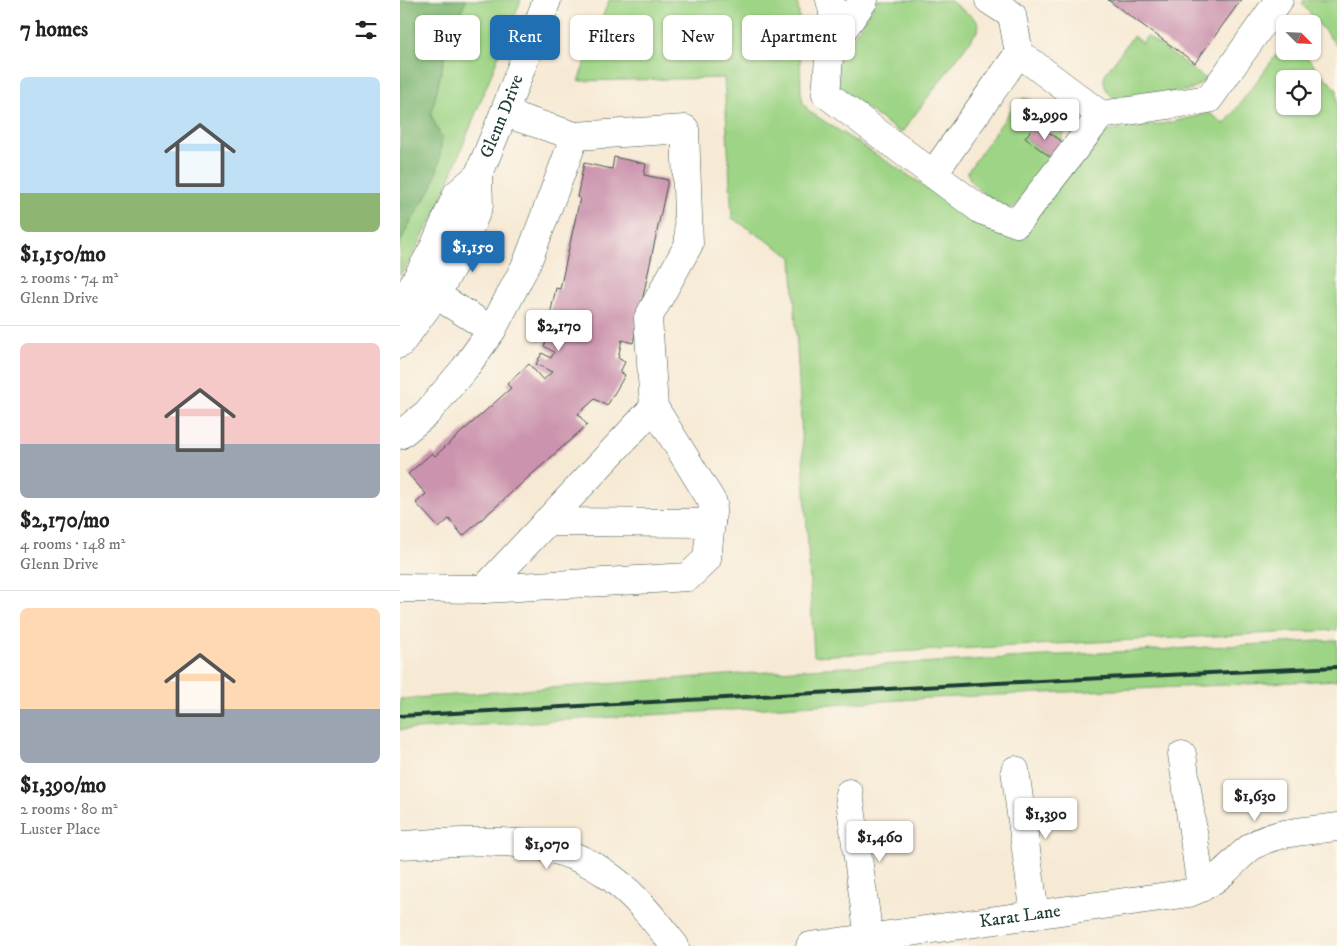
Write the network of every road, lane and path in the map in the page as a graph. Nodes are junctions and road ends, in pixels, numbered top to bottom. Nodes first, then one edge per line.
1 (547, 0) edge
2 (830, 0) edge
3 (864, 0) edge
4 (989, 0) edge
5 (1280, 0) edge
6 (833, 15) edge
7 (854, 15) edge
8 (1019, 53) junction
9 (829, 60) edge
10 (504, 113) junction
11 (1101, 114) junction
12 (575, 136) junction
13 (933, 174) junction
14 (478, 176) junction
15 (436, 295) junction
16 (400, 309) edge
17 (492, 330) junction
18 (400, 344) edge
19 (654, 407) junction
20 (400, 435) edge
21 (546, 522) junction
22 (711, 523) junction
23 (400, 588) edge
24 (484, 589) junction
25 (1182, 754) dead end
26 (1015, 770) dead end
27 (849, 793) dead end
28 (1337, 827) edge
29 (400, 845) edge
30 (1201, 888) junction
31 (1035, 915) junction
32 (869, 938) junction
33 (675, 946) edge
34 (810, 946) edge

1 - 10 street, Glenn Drive
2 - 6 street
3 - 7 street
4 - 8 street
5 - 11 street
8 - 11 street
8 - 13 street
9 - 13 street
10 - 12 street
10 - 14 street, Glenn Drive
11 - 13 street
12 - 17 street
12 - 19 street
14 - 15 street, Glenn Drive
14 - 16 street, Glenn Drive
15 - 17 street
15 - 18 street, Glenn Drive
17 - 20 street
19 - 21 street
19 - 22 street
21 - 22 street
21 - 24 street
22 - 24 street
23 - 24 street
25 - 30 street
26 - 31 street
27 - 32 street
28 - 30 street, Karat Lane
29 - 33 street
30 - 31 street, Karat Lane
31 - 32 street, Karat Lane
32 - 34 street, Karat Lane

